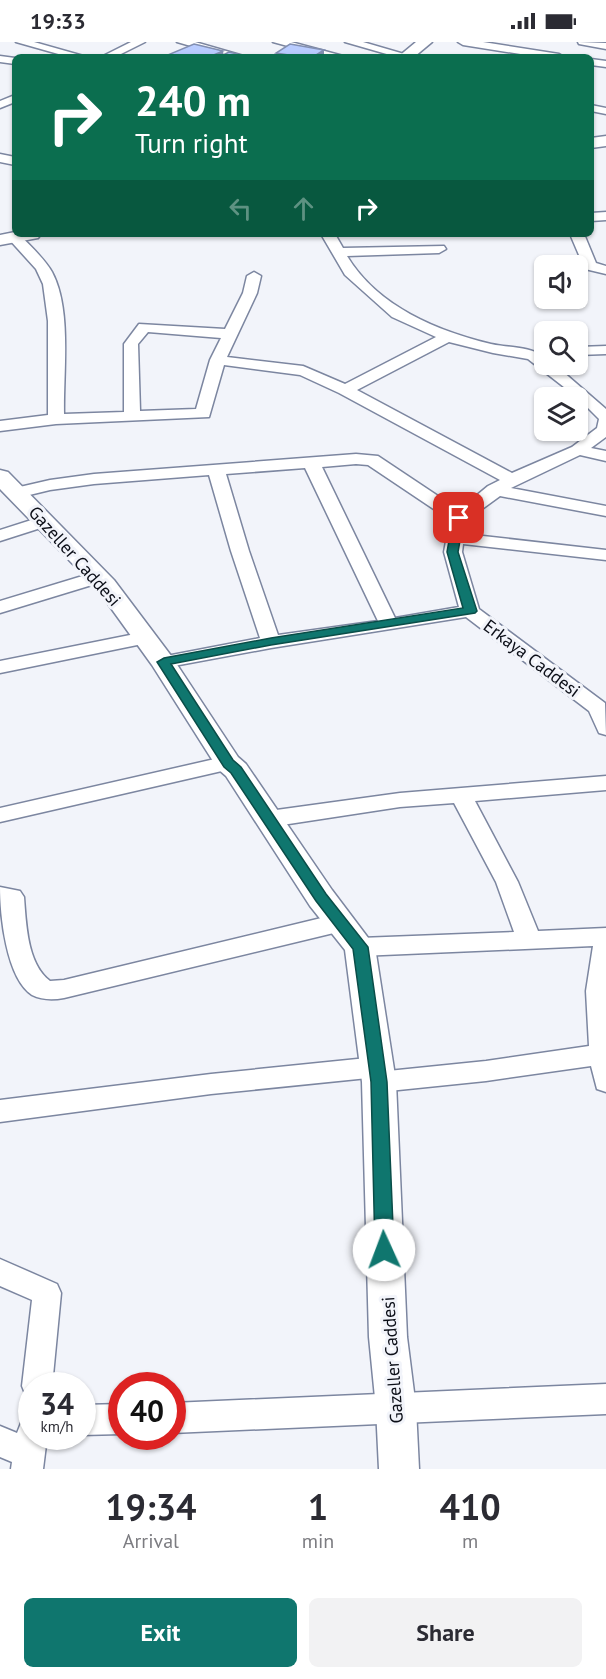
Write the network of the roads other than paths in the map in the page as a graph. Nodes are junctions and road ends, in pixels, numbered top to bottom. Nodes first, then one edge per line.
1 (21, 42) edge
2 (140, 42) edge
3 (182, 42) edge
4 (278, 42) edge
5 (350, 42) edge
6 (390, 42) edge
7 (441, 42) edge
8 (463, 42) edge
9 (583, 42) edge
10 (487, 44) edge
11 (606, 46) edge
12 (415, 52) edge
13 (70, 54) edge
14 (113, 54) edge
15 (230, 54) edge
16 (329, 54) edge
17 (542, 54) edge
18 (330, 237) edge
19 (578, 237) edge
20 (7, 239) edge
21 (439, 249) dead end
22 (338, 252) junction
23 (606, 270) edge
24 (254, 276) dead end
25 (231, 334) junction
26 (447, 337) junction
27 (606, 350) edge
28 (588, 351) edge
29 (534, 354) edge
30 (218, 360) junction
31 (560, 375) edge
32 (345, 390) junction
33 (132, 417) junction
34 (606, 418) edge
35 (56, 419) junction
36 (0, 426) edge
37 (578, 450) junction
38 (606, 456) edge
39 (310, 462) junction
40 (216, 469) junction
41 (511, 480) junction
42 (8, 485) edge
43 (494, 490) junction
44 (606, 511) edge
45 (459, 518) junction
46 (44, 521) junction
47 (0, 536) edge
48 (455, 538) junction
49 (606, 555) edge
50 (99, 577) junction
51 (0, 607) edge
52 (470, 611) junction
53 (389, 624) junction
54 (145, 638) junction
55 (271, 642) junction
56 (164, 662) junction
57 (0, 667) edge
58 (606, 728) edge
59 (228, 763) junction
60 (606, 783) edge
61 (461, 795) junction
62 (0, 815) edge
63 (269, 819) junction
64 (0, 895) edge
65 (342, 922) junction
66 (606, 937) edge
67 (529, 939) junction
68 (606, 942) edge
69 (360, 947) junction
70 (603, 1054) edge
71 (378, 1075) junction
72 (606, 1082) edge
73 (0, 1111) edge
74 (0, 1272) edge
75 (39, 1372) edge
76 (606, 1399) edge
77 (396, 1408) junction
78 (186, 1417) edge
79 (0, 1441) edge
80 (29, 1452) edge
81 (399, 1469) edge

1 - 13 street
2 - 14 street
3 - 15 street
4 - 16 street
5 - 12 street
6 - 12 street
7 - 12 street
8 - 10 street
9 - 11 street
10 - 17 street
18 - 22 street
19 - 23 street
20 - 35 street
21 - 22 street
22 - 26 street
24 - 25 street
25 - 30 street
25 - 33 street
26 - 29 street
26 - 32 street
27 - 28 street
30 - 32 street
30 - 33 street
31 - 34 street
32 - 41 street
33 - 35 street
34 - 37 street
35 - 36 street
37 - 38 street
37 - 41 street
39 - 40 street
39 - 45 street
39 - 53 street
40 - 42 street
40 - 55 street
41 - 43 street
42 - 46 street, Gazeller Caddesi
43 - 44 street
43 - 45 street
45 - 48 street, Erkaya Caddesi
46 - 47 street
46 - 50 street, Gazeller Caddesi
48 - 49 street
48 - 52 street, Erkaya Caddesi
50 - 51 street
50 - 54 street, Gazeller Caddesi
52 - 53 street
52 - 58 street, Erkaya Caddesi
53 - 55 street
54 - 56 street, Gazeller Caddesi
54 - 57 street
55 - 56 street
56 - 59 street, Gazeller Caddesi
59 - 62 street
59 - 63 street, Gazeller Caddesi
60 - 61 street
61 - 63 street
61 - 67 street
63 - 65 street, Gazeller Caddesi
64 - 65 street
65 - 69 street, Gazeller Caddesi
66 - 67 street
67 - 69 street
68 - 70 street
69 - 71 street, Gazeller Caddesi
70 - 71 street
70 - 72 street
71 - 73 street
71 - 77 street, Gazeller Caddesi
74 - 75 street
76 - 77 street
77 - 78 street
77 - 81 street, Gazeller Caddesi
79 - 80 street

